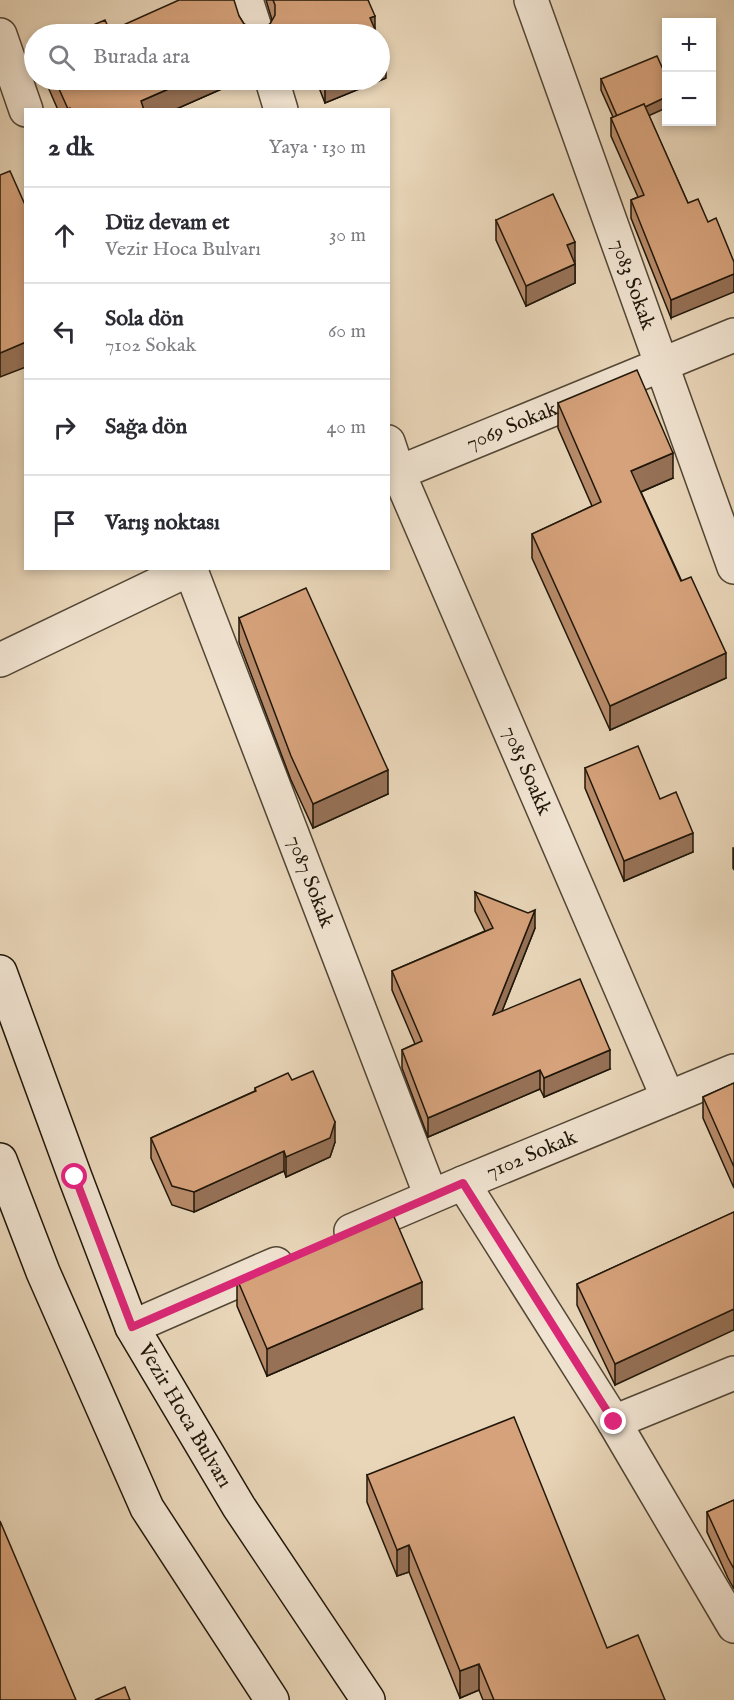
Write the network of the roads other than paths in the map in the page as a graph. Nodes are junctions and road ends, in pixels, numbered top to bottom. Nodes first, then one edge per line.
1 (246, 0) edge
2 (531, 0) edge
3 (254, 24) edge
4 (0, 35) edge
5 (275, 90) edge
6 (25, 108) edge
7 (281, 108) edge
8 (734, 335) edge
9 (660, 365) junction
10 (390, 455) edge
11 (393, 474) edge
12 (734, 567) edge
13 (188, 570) edge
14 (190, 570) edge
15 (0, 660) edge
16 (0, 972) edge
17 (734, 1071) edge
18 (668, 1098) junction
19 (0, 1160) edge
20 (463, 1183) junction
21 (431, 1196) junction
22 (132, 1327) junction
23 (734, 1373) edge
24 (614, 1422) junction
25 (734, 1626) edge
26 (272, 1700) edge
27 (368, 1700) edge

1 - 3 street
2 - 9 street, 7083 Sokak
4 - 6 street
5 - 7 street
8 - 9 street, 7069 Sokak
9 - 11 street, 7069 Sokak
9 - 12 street, 7083 Sokak
10 - 11 street, 7085 Soakk
11 - 18 street, 7085 Soakk
13 - 15 street
14 - 21 street, 7087 Sokak
16 - 22 street, Vezir Hoca Bulvarı
17 - 18 street, 7102 Sokak
18 - 20 street, 7102 Sokak
19 - 26 street
20 - 21 street, 7102 Sokak
20 - 24 street
21 - 22 street, 7102 Sokak
22 - 27 street, Vezir Hoca Bulvarı
23 - 24 street
24 - 25 street

